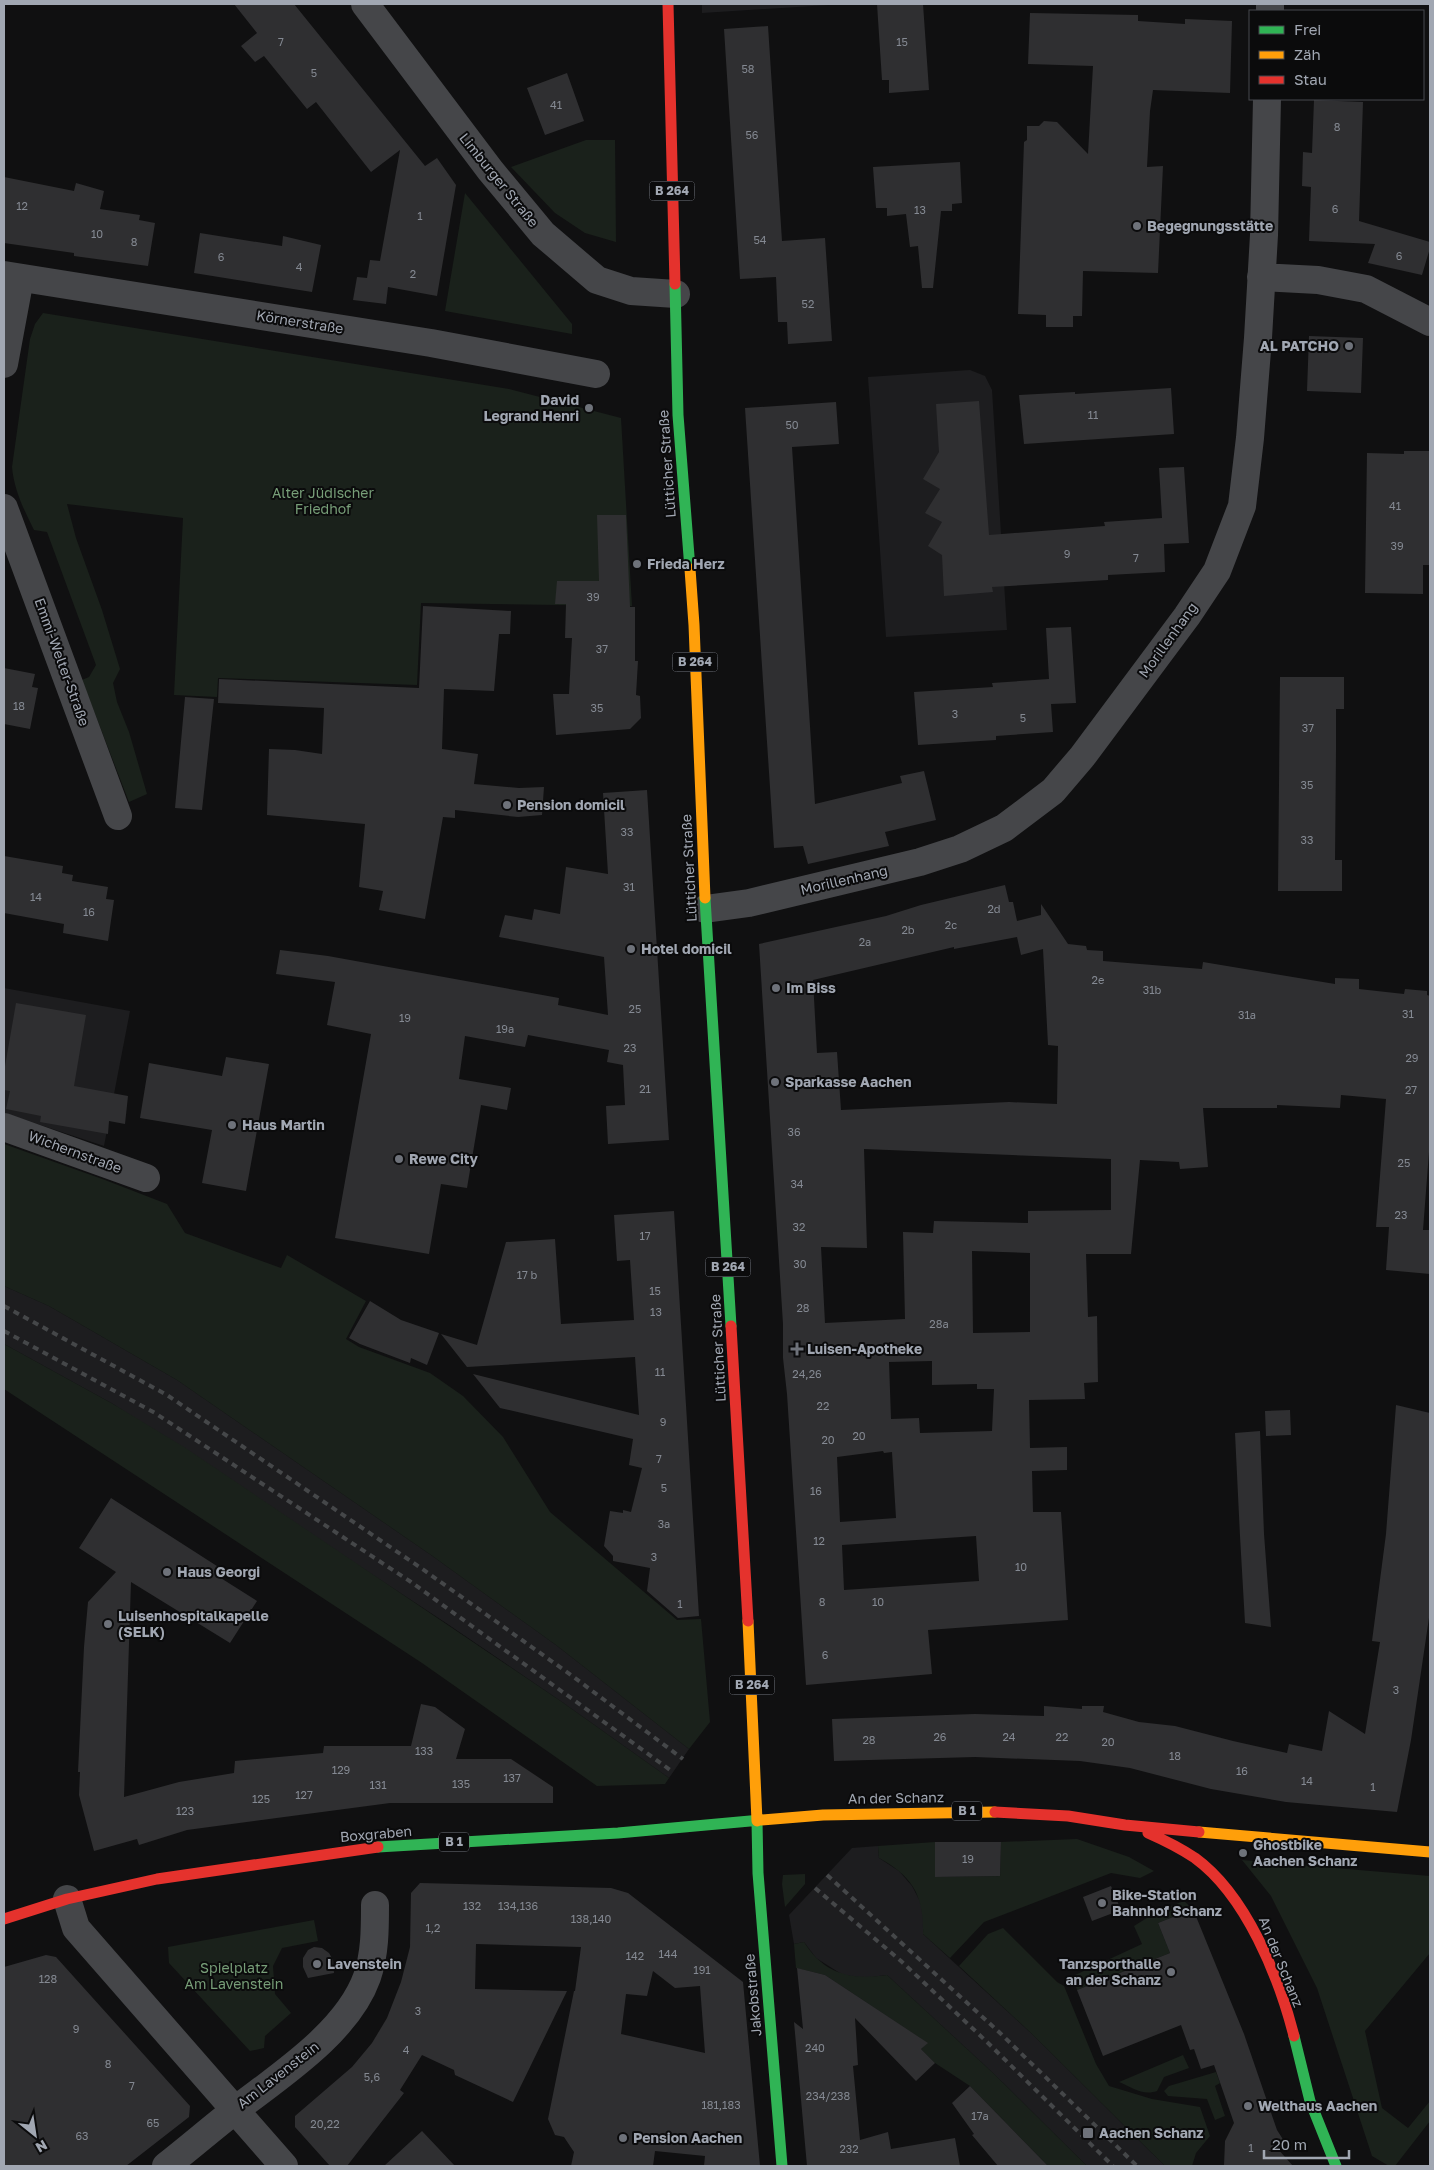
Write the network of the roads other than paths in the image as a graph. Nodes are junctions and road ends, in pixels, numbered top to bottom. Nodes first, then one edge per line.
1 (365, 4) edge
2 (668, 4) edge
3 (1267, 100) edge
4 (12, 276) edge
5 (1261, 277) junction
6 (676, 294) junction
7 (1430, 322) edge
8 (4, 364) edge
9 (596, 374) dead end
10 (4, 508) edge
11 (118, 816) dead end
12 (704, 909) junction
13 (4, 1127) edge
14 (146, 1178) dead end
15 (756, 1821) junction
16 (1125, 1825) junction
17 (1430, 1852) edge
18 (67, 1900) junction
19 (375, 1905) dead end
20 (4, 1919) edge
21 (235, 2110) junction
22 (166, 2166) edge
23 (284, 2166) edge
24 (782, 2166) edge
25 (1336, 2166) edge

1 - 6 street, Limburger Straße
2 - 6 main road, Lütticher Straße / B 264
3 - 5 street, Morillenhang
4 - 8 street
4 - 9 street, Körnerstraße
5 - 7 street
5 - 12 street, Morillenhang
6 - 12 main road, Lütticher Straße / B 264
10 - 11 street, Emmi-Welter-Straße
12 - 15 main road, Lütticher Straße / B 264
13 - 14 street, Wichernstraße
15 - 16 main road, An der Schanz / B 1
15 - 18 main road, Boxgraben / B 1
15 - 24 main road, Jakobstraße
16 - 17 main road, An der Schanz / B 1
16 - 25 main road, An der Schanz
18 - 20 main road, Boxgraben / B 1
18 - 21 street, Am Lavenstein
19 - 21 street, Am Lavenstein
21 - 22 street
21 - 23 street

